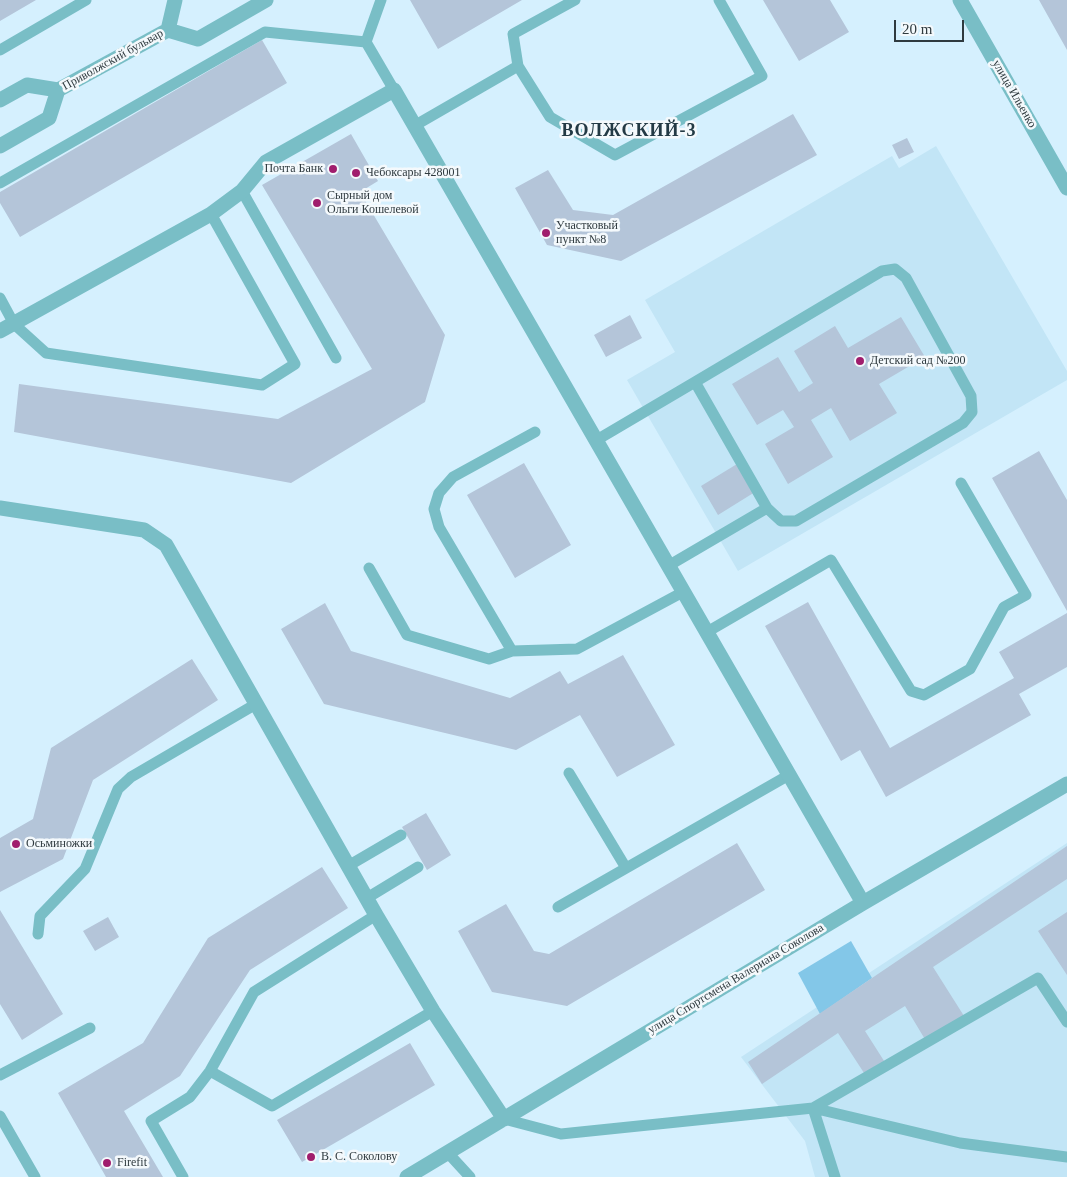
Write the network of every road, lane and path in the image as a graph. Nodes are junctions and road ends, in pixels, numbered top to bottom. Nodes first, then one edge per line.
1 (86, 0) edge
2 (175, 0) edge
3 (266, 0) edge
4 (382, 0) edge
5 (575, 0) edge
6 (719, 0) edge
7 (960, 0) edge
8 (168, 30) junction
9 (366, 42) junction
10 (0, 50) edge
11 (518, 66) junction
12 (58, 90) junction
13 (394, 90) junction
14 (0, 100) edge
15 (414, 126) junction
16 (0, 146) edge
17 (0, 183) edge
18 (1067, 188) edge
19 (242, 191) junction
20 (211, 214) junction
21 (0, 298) edge
22 (14, 324) junction
23 (0, 331) edge
24 (336, 358) dead end
25 (694, 382) junction
26 (535, 432) dead end
27 (596, 441) junction
28 (960, 483) dead end
29 (0, 508) edge
30 (767, 508) junction
31 (668, 566) junction
32 (368, 568) dead end
33 (683, 592) junction
34 (706, 632) junction
35 (512, 651) junction
36 (256, 704) junction
37 (569, 773) dead end
38 (789, 775) junction
39 (1067, 784) edge
40 (401, 835) dead end
41 (348, 866) junction
42 (418, 867) dead end
43 (626, 868) junction
44 (366, 898) junction
45 (863, 903) junction
46 (558, 907) dead end
47 (376, 915) junction
48 (38, 934) dead end
49 (433, 1011) junction
50 (1067, 1022) edge
51 (90, 1028) dead end
52 (210, 1071) junction
53 (0, 1076) edge
54 (813, 1108) junction
55 (0, 1116) edge
56 (504, 1119) junction
57 (448, 1153) junction
58 (1067, 1157) edge
59 (35, 1177) edge
60 (183, 1177) edge
61 (407, 1177) edge
62 (470, 1177) edge
63 (835, 1177) edge

1 - 10 lane
2 - 8 street, Приволжский бульвар
3 - 8 street, Приволжский бульвар
4 - 9 lane
5 - 11 lane
6 - 11 lane
7 - 18 street, улица Ильенко
8 - 12 street, Приволжский бульвар
9 - 13 lane
9 - 17 lane
11 - 15 lane
12 - 14 street, Приволжский бульвар
12 - 16 street, Приволжский бульвар
13 - 15 street
13 - 19 street
15 - 27 street
19 - 20 street
19 - 24 lane
20 - 22 street
20 - 22 lane
21 - 22 lane
22 - 23 street
25 - 27 lane
25 - 30 lane
25 - 30 lane
26 - 35 lane
27 - 31 street
28 - 34 lane
29 - 36 street
30 - 31 lane
31 - 33 street
32 - 35 lane
33 - 34 street
33 - 35 lane
34 - 38 street
36 - 41 street
36 - 48 lane
37 - 43 lane
38 - 43 lane
38 - 45 street
39 - 45 street, улица Спортсмена Валериана Соколова
40 - 41 lane
41 - 44 street
42 - 44 lane
43 - 46 lane
44 - 47 street
45 - 56 street, улица Спортсмена Валериана Соколова
47 - 49 street
47 - 52 lane
49 - 52 lane
49 - 56 street
50 - 54 lane
51 - 53 lane
52 - 60 lane
54 - 56 lane
54 - 58 lane
54 - 63 lane
55 - 59 lane
56 - 57 street, улица Спортсмена Валериана Соколова
57 - 61 street, улица Спортсмена Валериана Соколова
57 - 62 lane

